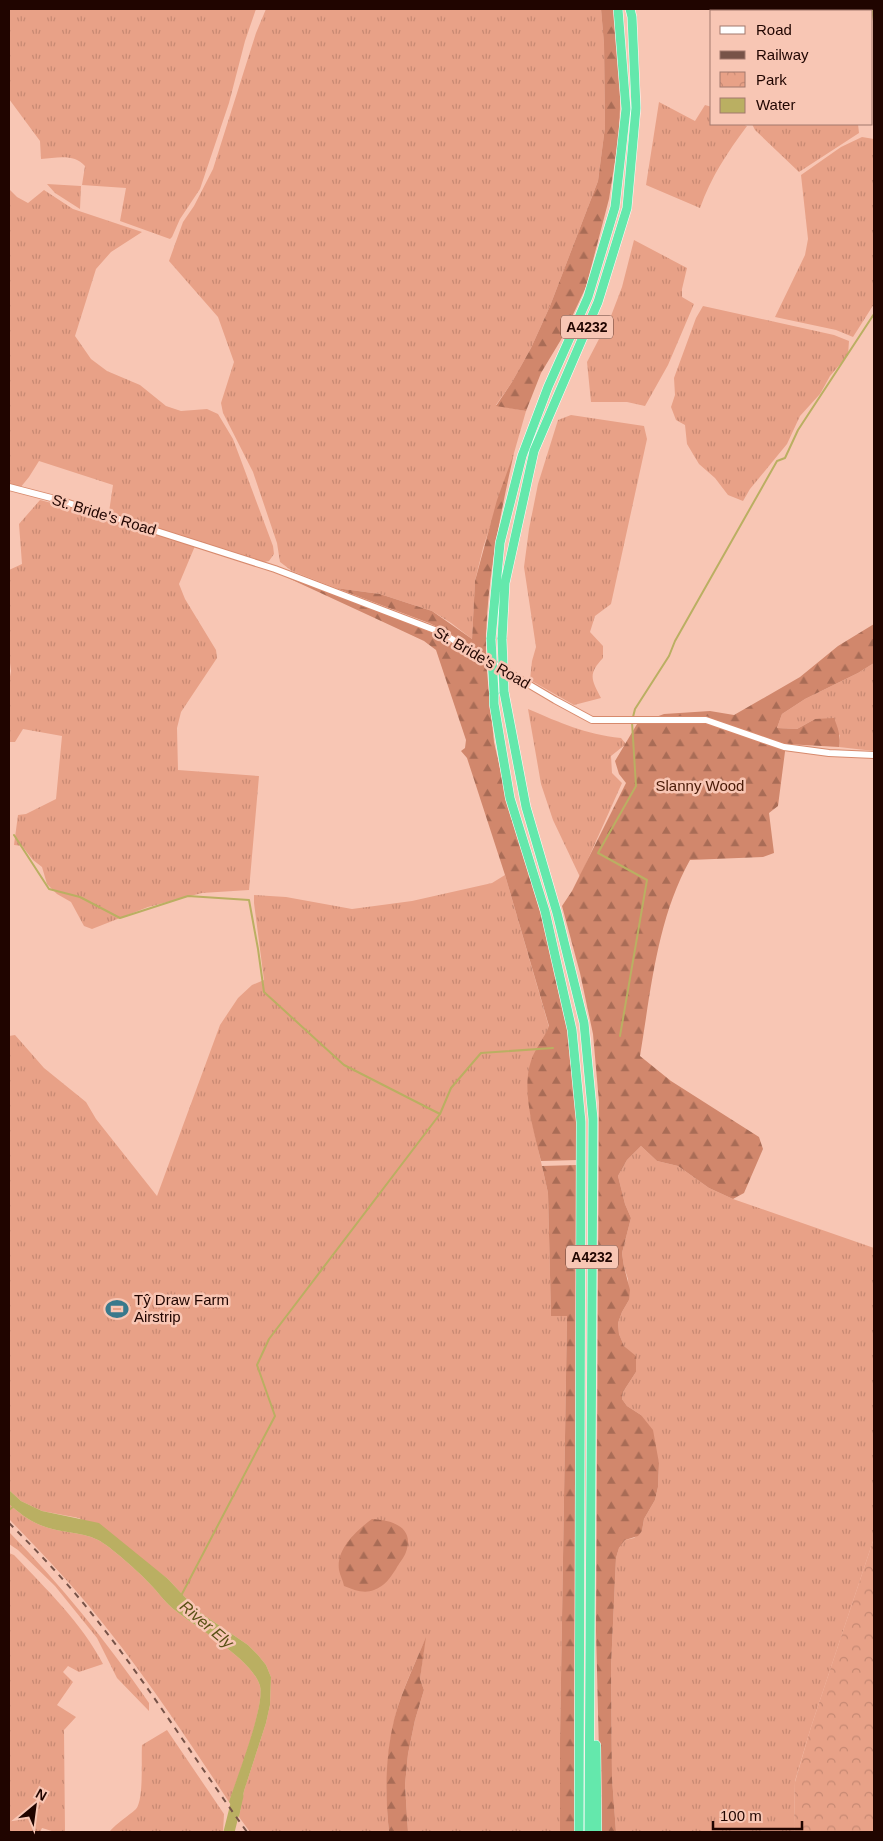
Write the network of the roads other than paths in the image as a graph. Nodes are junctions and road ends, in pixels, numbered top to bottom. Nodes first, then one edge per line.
1 (618, 9) edge
2 (630, 9) edge
3 (9, 487) edge
4 (874, 755) edge
5 (591, 1627) junction
6 (579, 1832) edge
7 (589, 1832) edge
8 (598, 1832) edge

1 - 6 highway, A4232, bridge
2 - 5 highway, A4232, bridge
3 - 4 street, St. Bride's Road
5 - 7 highway, A4232
5 - 8 highway

